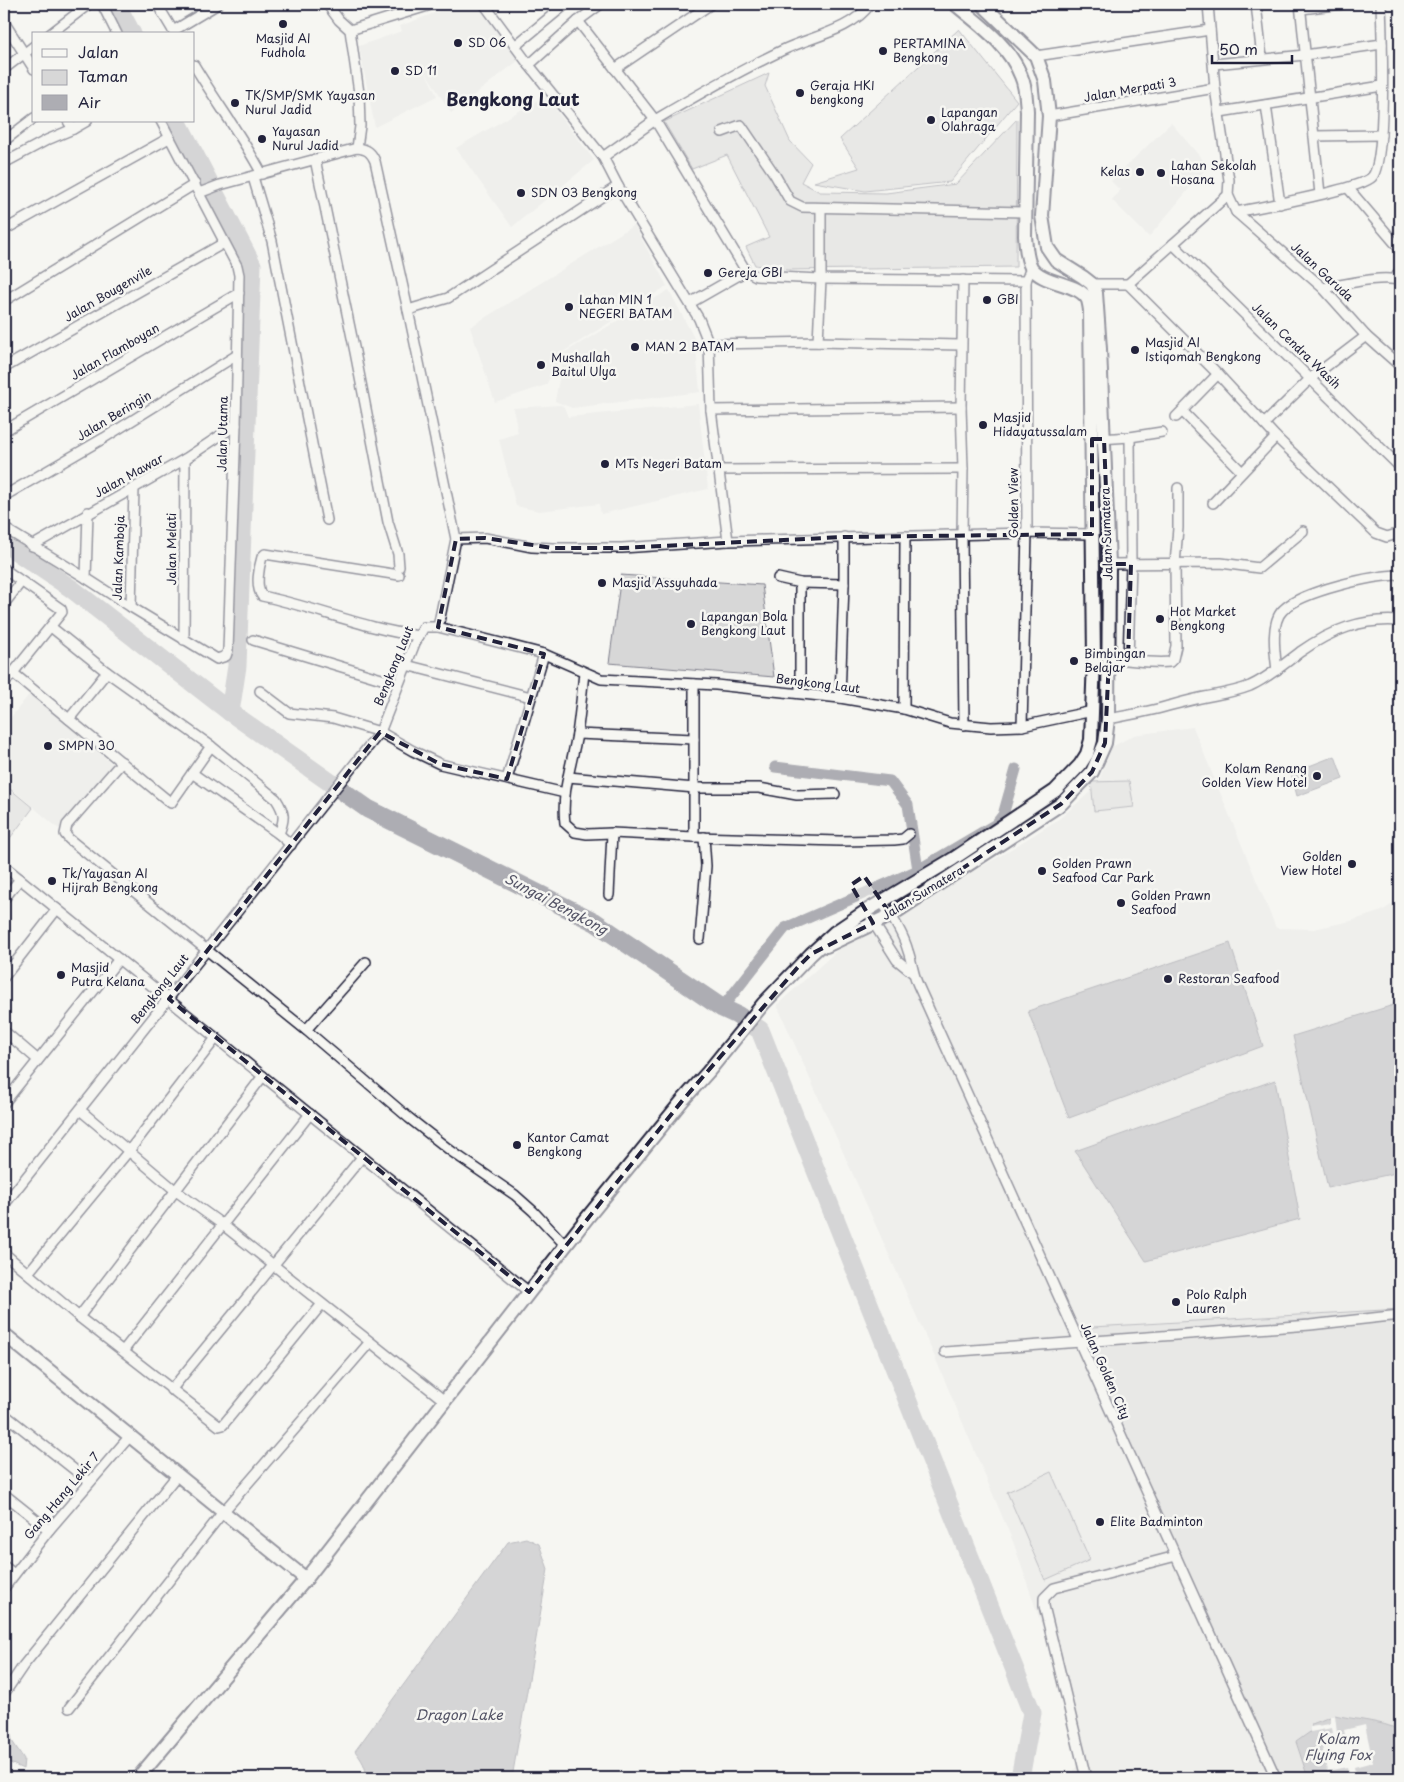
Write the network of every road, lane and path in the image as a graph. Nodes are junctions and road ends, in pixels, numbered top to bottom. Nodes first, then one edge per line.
1 (89, 4) edge
2 (102, 4) edge
3 (157, 4) edge
4 (218, 4) edge
5 (327, 4) edge
6 (434, 4) edge
7 (484, 4) edge
8 (566, 4) edge
9 (601, 4) edge
10 (710, 4) edge
11 (870, 4) edge
12 (955, 4) edge
13 (982, 4) edge
14 (1208, 4) edge
15 (1256, 4) edge
16 (1343, 4) edge
17 (1381, 4) edge
18 (1300, 6) edge
19 (405, 8) edge
20 (578, 21) junction
21 (4, 22) edge
22 (1005, 24) junction
23 (350, 30) junction
24 (1210, 30) junction
25 (53, 32) edge
26 (116, 32) edge
27 (174, 32) edge
28 (993, 35) junction
29 (1382, 44) junction
30 (515, 46) junction
31 (32, 48) edge
32 (24, 54) junction
33 (1305, 55) junction
34 (1036, 56) junction
35 (1262, 58) junction
36 (1214, 64) junction
37 (529, 65) junction
38 (32, 66) edge
39 (195, 67) edge
40 (4, 69) edge
41 (615, 70) junction
42 (1382, 86) junction
43 (1215, 88) junction
44 (1310, 98) junction
45 (1266, 105) junction
46 (1220, 112) junction
47 (1049, 116) junction
48 (32, 120) edge
49 (655, 120) junction
50 (161, 122) edge
51 (71, 125) edge
52 (722, 132) dead end
53 (1380, 135) junction
54 (1314, 136) junction
55 (169, 138) junction
56 (4, 141) edge
57 (357, 148) junction
58 (603, 157) junction
59 (315, 159) junction
60 (4, 163) edge
61 (258, 176) junction
62 (195, 184) junction
63 (618, 186) junction
64 (1348, 188) junction
65 (202, 192) junction
66 (1320, 194) junction
67 (1228, 195) junction
68 (1280, 204) junction
69 (821, 208) junction
70 (1026, 212) junction
71 (1236, 212) junction
72 (4, 230) edge
73 (224, 242) junction
74 (1173, 244) junction
75 (1400, 249) edge
76 (1031, 268) junction
77 (1400, 270) edge
78 (746, 271) junction
79 (821, 278) junction
80 (963, 280) junction
81 (1026, 280) junction
82 (1398, 280) edge
83 (1092, 284) junction
84 (1128, 284) junction
85 (1323, 288) junction
86 (239, 293) junction
87 (4, 301) edge
88 (690, 303) junction
89 (408, 310) junction
90 (1366, 336) junction
91 (818, 342) junction
92 (709, 344) junction
93 (961, 345) junction
94 (237, 355) junction
95 (1400, 366) edge
96 (4, 368) edge
97 (1218, 374) junction
98 (1311, 378) junction
99 (961, 407) junction
100 (711, 410) junction
101 (1264, 424) junction
102 (236, 425) junction
103 (4, 431) edge
104 (1162, 432) dead end
105 (1130, 437) junction
106 (1276, 437) junction
107 (1098, 439) junction
108 (185, 459) junction
109 (1400, 466) edge
110 (963, 468) junction
111 (719, 470) junction
112 (1242, 472) junction
113 (134, 488) junction
114 (1178, 488) dead end
115 (4, 496) edge
116 (1213, 503) dead end
117 (88, 512) junction
118 (327, 520) dead end
119 (4, 528) edge
120 (1303, 531) dead end
121 (1026, 533) junction
122 (1400, 533) edge
123 (1092, 534) junction
124 (962, 535) junction
125 (905, 536) junction
126 (844, 537) junction
127 (456, 539) junction
128 (728, 541) junction
129 (32, 546) junction
130 (1109, 564) junction
131 (1131, 564) junction
132 (1175, 564) junction
133 (4, 569) edge
134 (1400, 575) edge
135 (86, 578) junction
136 (778, 578) dead end
137 (21, 582) junction
138 (800, 583) junction
139 (844, 584) junction
140 (4, 604) edge
141 (130, 608) junction
142 (1400, 620) edge
143 (51, 627) junction
144 (438, 627) junction
145 (418, 636) junction
146 (184, 640) junction
147 (253, 640) dead end
148 (544, 654) junction
149 (1108, 659) junction
150 (1128, 659) junction
151 (406, 665) junction
152 (1277, 670) junction
153 (107, 672) junction
154 (584, 672) junction
155 (13, 673) junction
156 (4, 684) edge
157 (398, 684) junction
158 (694, 684) junction
159 (260, 691) dead end
160 (800, 693) junction
161 (531, 697) junction
162 (840, 698) junction
163 (904, 709) junction
164 (1093, 711) junction
165 (69, 719) junction
166 (1108, 719) junction
167 (964, 725) junction
168 (1022, 726) junction
169 (380, 732) junction
170 (577, 734) junction
171 (694, 739) junction
172 (211, 746) junction
173 (122, 762) junction
174 (192, 773) junction
175 (568, 777) junction
176 (506, 779) junction
177 (695, 788) junction
178 (565, 793) junction
179 (835, 794) dead end
180 (612, 833) junction
181 (279, 834) junction
182 (909, 834) dead end
183 (699, 837) junction
184 (291, 845) junction
185 (4, 866) edge
186 (20, 879) junction
187 (609, 895) dead end
188 (4, 899) edge
189 (882, 901) junction
190 (57, 909) junction
191 (866, 911) junction
192 (891, 915) junction
193 (873, 923) junction
194 (700, 939) dead end
195 (207, 950) junction
196 (811, 954) junction
197 (119, 959) junction
198 (366, 962) dead end
199 (913, 973) junction
200 (4, 977) edge
201 (169, 999) junction
202 (306, 1030) junction
203 (4, 1031) edge
204 (216, 1038) junction
205 (38, 1060) junction
206 (263, 1076) junction
207 (4, 1103) edge
208 (80, 1110) junction
209 (310, 1114) junction
210 (128, 1152) junction
211 (362, 1157) junction
212 (176, 1191) junction
213 (4, 1205) edge
214 (223, 1225) junction
215 (566, 1246) junction
216 (4, 1253) edge
217 (273, 1264) junction
218 (28, 1273) junction
219 (529, 1292) junction
220 (322, 1304) junction
221 (1400, 1315) edge
222 (79, 1317) junction
223 (4, 1334) edge
224 (370, 1342) junction
225 (1079, 1342) junction
226 (123, 1351) junction
227 (945, 1352) dead end
228 (171, 1390) junction
229 (446, 1402) junction
230 (4, 1414) edge
231 (130, 1436) junction
232 (178, 1474) junction
233 (90, 1482) junction
234 (4, 1494) edge
235 (223, 1512) junction
236 (49, 1530) junction
237 (1176, 1556) junction
238 (4, 1566) edge
239 (14, 1574) junction
240 (306, 1578) junction
241 (4, 1588) edge
242 (4, 1694) edge
243 (69, 1708) dead end
244 (138, 1778) edge
245 (1086, 1778) edge
246 (1276, 1778) edge

1 - 25 street
2 - 26 street
3 - 27 street
4 - 27 street
5 - 23 street
6 - 19 street
7 - 30 street
8 - 30 street
9 - 20 street
10 - 41 street
11 - 49 street
12 - 28 main road
13 - 22 main road
14 - 24 street
15 - 35 street
16 - 18 street
17 - 29 street
18 - 33 street
19 - 23 street
20 - 37 street
20 - 41 street
21 - 32 street
22 - 28 main road
22 - 34 main road
23 - 57 street
24 - 34 street
24 - 36 street
28 - 70 main road
29 - 33 street
29 - 42 street
30 - 37 street
31 - 32 street
32 - 38 street
32 - 40 street
33 - 35 street
33 - 44 street
34 - 47 main road
35 - 36 street
36 - 43 street
37 - 58 street
39 - 61 street
41 - 49 street
42 - 44 street
42 - 53 street
43 - 46 street
43 - 47 street, Jalan Merpati 3
44 - 45 street
44 - 54 street
45 - 46 street
45 - 68 street
46 - 67 street
47 - 83 main road
48 - 56 street
49 - 58 street
49 - 78 street
50 - 55 street, Jalan Utama
51 - 60 street
52 - 69 street
53 - 54 street
53 - 64 street
54 - 66 street
55 - 62 street, Jalan Utama
55 - 72 street
57 - 59 street
57 - 89 street
58 - 63 street
59 - 61 street
59 - 145 street
61 - 65 street
61 - 118 street
62 - 65 street, Jalan Utama
62 - 87 street
63 - 88 street
63 - 89 street
64 - 66 street
64 - 75 street
65 - 73 street, Jalan Utama
66 - 68 street
67 - 71 street, Jalan Garuda
67 - 74 street
68 - 71 street
69 - 70 street
69 - 79 street
70 - 76 main road
71 - 85 street, Jalan Garuda
73 - 86 street, Jalan Utama
73 - 96 street, Jalan Bougenvile
74 - 84 street
74 - 98 street, Jalan Cendra Wasih
76 - 81 street
76 - 107 main road, Jalan Sumatera
77 - 82 street
78 - 79 street
78 - 88 street
79 - 80 street
79 - 91 street
80 - 81 street
80 - 93 street
81 - 121 street, Golden View
82 - 85 street
83 - 84 street
83 - 107 main road, Jalan Sumatera
84 - 97 street
85 - 90 street, Jalan Garuda
86 - 94 street, Jalan Utama
86 - 103 street, Jalan Flamboyan
88 - 92 street
89 - 127 street
90 - 95 street, Jalan Garuda
90 - 98 street
91 - 92 street
91 - 93 street
92 - 100 street
93 - 99 street
94 - 102 street, Jalan Utama
94 - 115 street, Jalan Beringin
97 - 101 street
97 - 112 street
98 - 101 street
98 - 109 street, Jalan Cendra Wasih
99 - 100 street
99 - 110 street
100 - 111 street
101 - 106 street
102 - 108 street, Jalan Mawar
102 - 146 street, Jalan Utama
104 - 105 street
105 - 107 street
105 - 131 street
106 - 112 street
106 - 122 street
107 - 123 main road, Jalan Sumatera
107 - 130 main road, Jalan Sumatera
108 - 113 street, Jalan Mawar
108 - 146 street, Jalan Melati
110 - 111 street
110 - 124 street
111 - 128 street
112 - 116 street
113 - 117 street, Jalan Mawar
113 - 141 street, Jalan Kamboja
114 - 132 street
117 - 129 street, Jalan Mawar
117 - 135 street
119 - 129 street, Jalan Kamboja
120 - 132 street
121 - 123 street
121 - 124 street
121 - 168 street, Golden View
123 - 164 main road, Jalan Sumatera
124 - 125 street
124 - 167 street
125 - 126 street
125 - 163 street
126 - 128 street
126 - 139 street
127 - 128 street
127 - 144 street
129 - 135 street, Jalan Kamboja
130 - 131 street
130 - 149 main road, Jalan Sumatera
131 - 132 street
131 - 150 street
132 - 150 street
133 - 137 street
134 - 152 street
135 - 141 street, Jalan Kamboja
136 - 138 street
137 - 140 street
137 - 143 street
138 - 139 street
138 - 160 street
139 - 162 street
141 - 146 street, Jalan Utama
142 - 152 street
143 - 153 street
143 - 155 street
144 - 145 street, Bengkong Laut
144 - 148 street, Bengkong Laut
145 - 151 street, Bengkong Laut
147 - 157 street
148 - 154 street, Bengkong Laut
148 - 161 street
149 - 150 street
149 - 166 main road, Jalan Sumatera
151 - 157 street, Bengkong Laut
151 - 161 street
152 - 166 street
153 - 165 street
153 - 172 street
154 - 158 street, Bengkong Laut
154 - 170 street
155 - 156 street
155 - 165 street
157 - 169 street, Bengkong Laut
158 - 160 street, Bengkong Laut
158 - 171 street
159 - 169 street
160 - 162 street, Bengkong Laut
161 - 176 street
162 - 163 street, Bengkong Laut
163 - 167 street, Bengkong Laut
164 - 168 street, Bengkong Laut
164 - 189 main road, Jalan Sumatera
165 - 173 street
166 - 192 main road, Jalan Sumatera
167 - 168 street, Bengkong Laut
169 - 176 street
169 - 184 street, Bengkong Laut
170 - 171 street
170 - 175 street
171 - 177 street
172 - 174 street
172 - 181 street
173 - 174 street
173 - 195 street
174 - 181 street
175 - 177 street
175 - 178 street
176 - 178 street
177 - 179 street
177 - 183 street
178 - 180 street
180 - 183 street
180 - 187 street
181 - 184 street
182 - 183 street
183 - 194 street
184 - 195 street, Bengkong Laut
185 - 186 street
186 - 188 street
186 - 190 street
189 - 191 main road, Jalan Sumatera
189 - 192 street, Jalan Golden City
190 - 197 street
190 - 200 street
191 - 193 street, Jalan Golden City
191 - 196 main road, Jalan Sumatera
192 - 193 main road, Jalan Sumatera
192 - 199 street, Jalan Golden City
193 - 196 main road, Jalan Sumatera
193 - 199 street, Jalan Golden City
195 - 201 street, Bengkong Laut
195 - 202 street
196 - 215 main road, Jalan Sumatera
197 - 201 street
197 - 205 street
198 - 202 street
199 - 225 street, Jalan Golden City
201 - 204 street
201 - 208 street, Bengkong Laut
202 - 215 street
203 - 205 street
204 - 206 street
204 - 210 street
205 - 207 street
206 - 209 street
206 - 212 street
208 - 210 street
208 - 213 street, Bengkong Laut
209 - 211 street
209 - 214 street
210 - 212 street
210 - 218 street
211 - 217 street
211 - 219 street
212 - 214 street
212 - 222 street
214 - 217 street
214 - 226 street
215 - 219 main road, Jalan Sumatera
216 - 218 street
217 - 220 street
217 - 228 street
218 - 222 street
219 - 229 main road, Jalan Sumatera
220 - 224 street
220 - 228 street
221 - 225 street
222 - 226 street
223 - 231 main road
224 - 229 street
224 - 235 street
225 - 227 street
225 - 237 street, Jalan Golden City
226 - 228 street
229 - 240 main road, Jalan Sumatera
230 - 233 street
231 - 232 main road
231 - 233 street, Gang Hang Lekir 7
232 - 235 main road
232 - 242 street
233 - 236 street, Gang Hang Lekir 7
234 - 236 street
235 - 240 main road
235 - 243 street
236 - 239 street, Gang Hang Lekir 7
237 - 245 street
237 - 246 street, Jalan Golden City
238 - 239 street
239 - 241 street, Gang Hang Lekir 7
240 - 244 main road, Jalan Sumatera

